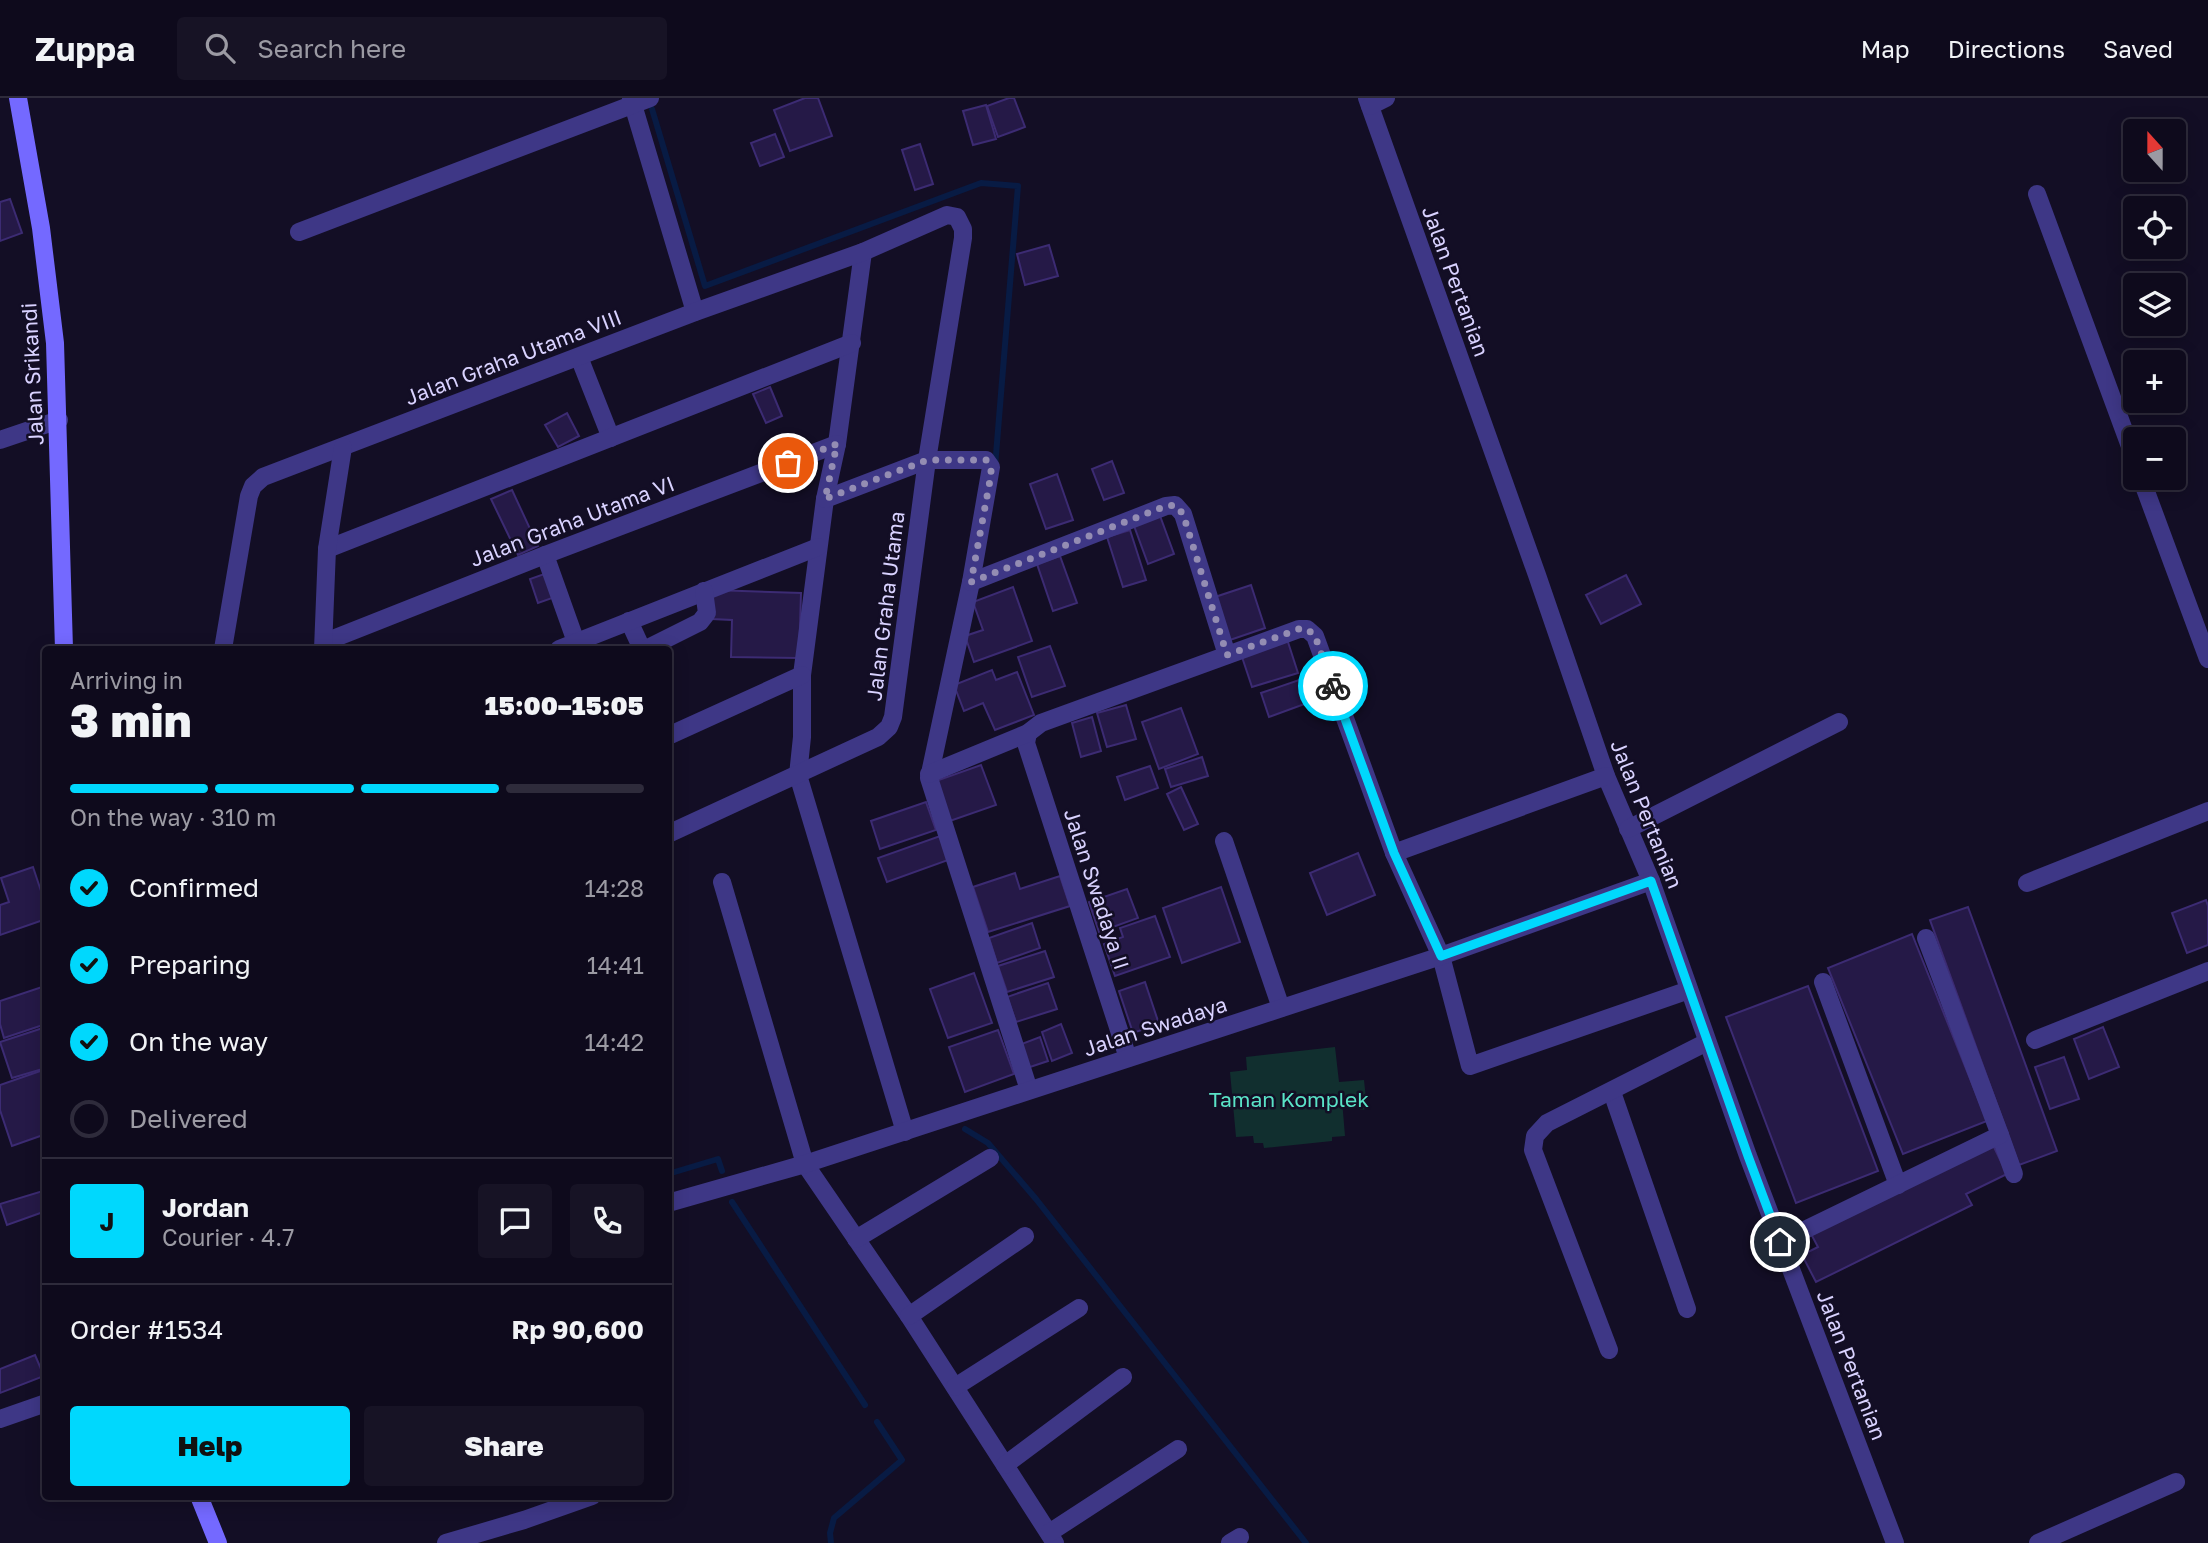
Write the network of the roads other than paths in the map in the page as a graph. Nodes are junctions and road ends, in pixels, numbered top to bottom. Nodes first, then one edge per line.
1 (18, 98) edge
2 (638, 100) edge
3 (1374, 101) edge
4 (2037, 194) dead end
5 (947, 215) joint
6 (299, 232) dead end
7 (863, 252) junction
8 (695, 312) junction
9 (852, 343) junction
10 (579, 357) junction
11 (59, 420) junction
12 (2123, 427) edge
13 (611, 438) junction
14 (0, 440) edge
15 (837, 444) junction
16 (343, 447) junction
17 (927, 460) junction
18 (2145, 490) edge
19 (825, 499) junction
20 (818, 547) junction
21 (327, 549) junction
22 (545, 555) junction
23 (971, 582) junction
24 (704, 591) junction
25 (629, 621) junction
26 (576, 642) junction
27 (64, 646) edge
28 (224, 646) edge
29 (324, 646) edge
30 (566, 646) edge
31 (642, 646) edge
32 (650, 646) edge
33 (1227, 655) junction
34 (2208, 659) edge
35 (802, 675) junction
36 (1839, 722) dead end
37 (1028, 733) junction
38 (672, 734) edge
39 (929, 774) junction
40 (798, 775) junction
41 (1606, 776) junction
42 (2208, 811) edge
43 (1628, 829) junction
44 (672, 832) edge
45 (1224, 841) dead end
46 (1394, 853) junction
47 (1651, 881) junction
48 (722, 882) dead end
49 (2027, 883) dead end
50 (1926, 938) dead end
51 (1441, 956) junction
52 (2208, 971) edge
53 (1823, 982) dead end
54 (1689, 990) junction
55 (1282, 1008) junction
56 (2035, 1040) dead end
57 (1707, 1042) junction
58 (1128, 1058) junction
59 (1029, 1090) junction
60 (1612, 1092) junction
61 (905, 1132) junction
62 (2000, 1135) junction
63 (990, 1158) dead end
64 (805, 1164) junction
65 (2014, 1174) dead end
66 (1898, 1185) junction
67 (672, 1202) edge
68 (1025, 1236) dead end
69 (856, 1239) junction
70 (1780, 1242) junction
71 (1079, 1308) dead end
72 (1688, 1309) dead end
73 (909, 1316) junction
74 (1609, 1350) dead end
75 (1123, 1377) dead end
76 (955, 1387) junction
77 (42, 1404) edge
78 (0, 1419) edge
79 (1178, 1450) dead end
80 (1005, 1465) junction
81 (2176, 1482) dead end
82 (201, 1500) edge
83 (581, 1500) edge
84 (1052, 1538) edge
85 (218, 1543) edge
86 (446, 1543) edge
87 (1895, 1543) edge
88 (2038, 1543) edge

1 - 11 main road, Jalan Srikandi
2 - 6 street
2 - 8 street
3 - 41 street, Jalan Pertanian
4 - 12 street
5 - 7 street, Jalan Graha Utama VIII
5 - 17 street, Jalan Graha Utama
7 - 8 street, Jalan Graha Utama VIII
7 - 9 street
8 - 10 street, Jalan Graha Utama VIII
9 - 13 street
9 - 15 street
10 - 13 street
10 - 16 street, Jalan Graha Utama VIII
11 - 14 street
11 - 27 main road, Jalan Srikandi
13 - 21 street
15 - 19 street
15 - 22 street, Jalan Graha Utama VI
16 - 21 street
16 - 28 street, Jalan Graha Utama VIII
17 - 19 street
17 - 23 street
17 - 40 street, Jalan Graha Utama
18 - 34 street
19 - 20 street
20 - 24 street
20 - 35 street
21 - 29 street
22 - 26 street
22 - 29 street, Jalan Graha Utama VI
23 - 33 street
23 - 39 street
24 - 25 street
24 - 32 street
25 - 26 street
25 - 31 street
26 - 30 street
33 - 37 street
33 - 46 street
35 - 38 street
35 - 40 street
36 - 43 street
37 - 39 street
37 - 58 street, Jalan Swadaya II
39 - 59 street
40 - 44 street, Jalan Graha Utama
40 - 61 street
41 - 43 street, Jalan Pertanian
41 - 46 street
42 - 49 street
43 - 47 street, Jalan Pertanian
45 - 55 street
46 - 51 street
47 - 51 street, Jalan Swadaya
47 - 54 street, Jalan Pertanian
48 - 64 street
50 - 62 street
51 - 54 street
51 - 55 street, Jalan Swadaya
52 - 56 street
53 - 66 street
54 - 57 street, Jalan Pertanian
55 - 58 street, Jalan Swadaya
57 - 60 street
57 - 70 street, Jalan Pertanian
58 - 59 street, Jalan Swadaya
59 - 61 street, Jalan Swadaya
60 - 72 street
60 - 74 street
61 - 64 street, Jalan Swadaya
62 - 65 street
62 - 66 street
63 - 69 street
64 - 67 street, Jalan Swadaya
64 - 69 street
66 - 70 street
68 - 73 street
69 - 73 street
70 - 87 street, Jalan Pertanian
71 - 76 street
73 - 76 street
75 - 80 street
76 - 80 street
77 - 78 street
79 - 84 street
80 - 84 street
81 - 88 street
82 - 85 main road
83 - 86 street

